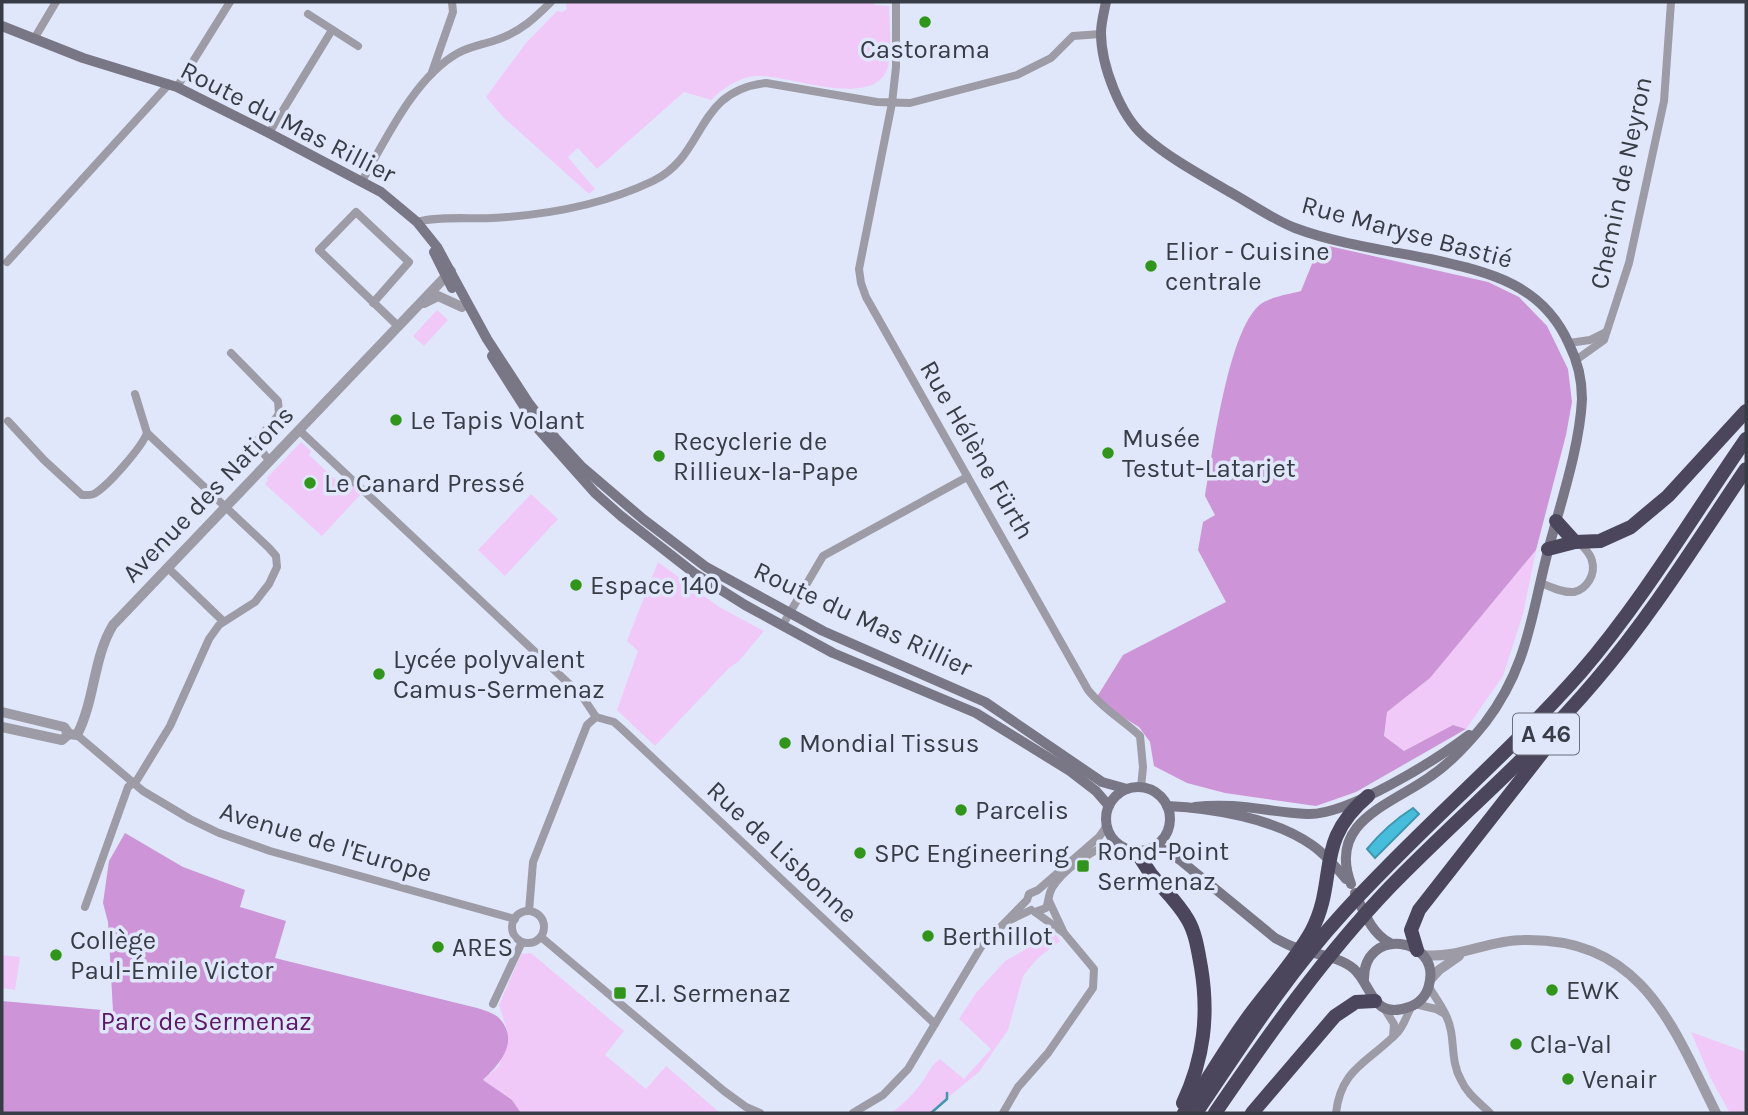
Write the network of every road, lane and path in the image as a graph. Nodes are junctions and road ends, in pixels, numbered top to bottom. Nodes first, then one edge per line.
1 (56, 2) edge
2 (230, 2) edge
3 (452, 2) edge
4 (551, 2) edge
5 (896, 2) edge
6 (1105, 2) edge
7 (1671, 2) edge
8 (308, 14) dead end
9 (2, 26) edge
10 (332, 30) junction
11 (1101, 34) junction
12 (34, 39) junction
13 (358, 46) dead end
14 (431, 74) junction
15 (173, 86) junction
16 (892, 103) junction
17 (269, 133) junction
18 (362, 181) junction
19 (417, 222) junction
20 (7, 262) dead end
21 (448, 273) junction
22 (373, 303) junction
23 (462, 307) junction
24 (415, 309) junction
25 (398, 326) junction
26 (1608, 330) junction
27 (1569, 343) junction
28 (231, 353) dead end
29 (1576, 360) junction
30 (135, 394) dead end
31 (1746, 411) edge
32 (8, 421) dead end
33 (299, 430) junction
34 (147, 433) junction
35 (1746, 439) edge
36 (270, 461) junction
37 (1746, 469) edge
38 (967, 477) junction
39 (227, 507) junction
40 (1556, 521) junction
41 (1577, 542) junction
42 (1548, 549) junction
43 (168, 568) junction
44 (1541, 583) junction
45 (789, 612) junction
46 (223, 621) junction
47 (782, 626) junction
48 (1596, 680) junction
49 (2, 712) edge
50 (596, 717) junction
51 (1483, 725) junction
52 (2, 727) edge
53 (73, 734) junction
54 (133, 783) junction
55 (1141, 787) junction
56 (1127, 789) junction
57 (1368, 796) junction
58 (1108, 806) junction
59 (1167, 806) junction
60 (1195, 807) junction
61 (1107, 827) junction
62 (1114, 841) junction
63 (1154, 847) junction
64 (1136, 851) junction
65 (1351, 884) junction
66 (1038, 890) junction
67 (1048, 898) junction
68 (1027, 900) junction
69 (85, 908) dead end
70 (529, 911) junction
71 (1033, 911) junction
72 (515, 919) junction
73 (993, 932) junction
74 (1064, 933) junction
75 (541, 937) junction
76 (522, 942) junction
77 (1390, 943) junction
78 (1420, 952) junction
79 (1467, 952) junction
80 (1364, 981) junction
81 (1430, 984) junction
82 (1378, 1003) junction
83 (493, 1004) dead end
84 (1414, 1005) junction
85 (1447, 1015) junction
86 (935, 1024) junction
87 (1393, 1037) junction
88 (760, 1113) edge
89 (853, 1113) edge
90 (1003, 1113) edge
91 (1178, 1113) edge
92 (1184, 1113) edge
93 (1196, 1113) edge
94 (1215, 1113) edge
95 (1252, 1113) edge
96 (1336, 1113) edge
97 (1491, 1113) edge
98 (1716, 1113) edge

1 - 12 street
2 - 15 street
3 - 14 street
4 - 14 street
5 - 16 street, Rue Hélène Fürth
6 - 11 main road, Rue Maryse Bastié
7 - 26 street, Chemin de Neyron
8 - 10 street
9 - 12 main road, Route du Mas Rillier
10 - 13 street
10 - 17 street
11 - 16 street
11 - 27 main road, Rue Maryse Bastié
12 - 15 main road, Route du Mas Rillier
14 - 18 street
15 - 17 main road, Route du Mas Rillier
15 - 20 street
16 - 19 street
16 - 38 street, Rue Hélène Fürth
17 - 18 main road, Route du Mas Rillier
18 - 19 main road, Route du Mas Rillier
19 - 21 main road, Route du Mas Rillier
21 - 23 main road, Route du Mas Rillier
21 - 24 street, Avenue des Nations
21 - 45 main road, Route du Mas Rillier
22 - 22 street
22 - 25 street
23 - 24 street, Avenue des Nations
23 - 47 main road, Route du Mas Rillier
24 - 25 street, Avenue des Nations
25 - 33 street, Avenue des Nations
26 - 27 street, Chemin de Neyron
26 - 29 street, Chemin de Neyron
27 - 29 main road, Rue Maryse Bastié
28 - 36 street
29 - 40 main road, Rue Maryse Bastié
30 - 34 street
31 - 41 highway
32 - 34 street
33 - 36 street, Avenue des Nations
33 - 50 street
34 - 39 street
35 - 93 highway, A 46
36 - 39 street, Avenue des Nations
37 - 48 highway, A 46
38 - 45 street
38 - 55 street, Rue Hélène Fürth
39 - 43 street, Avenue des Nations
39 - 46 street
40 - 41 highway
40 - 42 main road, Rue Maryse Bastié
41 - 42 highway
41 - 44 street
42 - 44 main road, Rue Maryse Bastié
43 - 46 street
43 - 53 street, Avenue des Nations
44 - 51 main road, Rue Maryse Bastié
45 - 47 street
45 - 56 main road, Route du Mas Rillier
46 - 54 street
47 - 58 main road, Route du Mas Rillier
48 - 78 highway
48 - 94 highway, A 46
49 - 53 street, Avenue de l'Europe
50 - 70 street
50 - 86 street, Rue de Lisbonne
51 - 57 main road, Rue Maryse Bastié
51 - 65 main road, Rue Maryse Bastié
52 - 53 street
53 - 54 street, Avenue de l'Europe
54 - 69 street
54 - 72 street, Avenue de l'Europe
55 - 56 main road
55 - 59 main road
56 - 58 main road
57 - 60 main road, Rue Maryse Bastié
57 - 92 highway
58 - 61 main road
59 - 60 main road
59 - 63 main road
60 - 65 main road
61 - 62 main road
61 - 66 street
62 - 64 main road
62 - 67 street
63 - 64 main road
63 - 80 main road
64 - 91 highway
65 - 77 main road
66 - 67 street
66 - 68 street
67 - 71 street
67 - 74 street
68 - 71 street
68 - 73 street
70 - 72 street
70 - 75 street
71 - 73 street
71 - 74 street
72 - 76 street
73 - 86 street
74 - 90 street
75 - 76 street
75 - 88 street
76 - 83 street
77 - 78 main road
77 - 80 main road
78 - 79 street
78 - 81 main road
79 - 81 street
79 - 98 street
80 - 82 main road
81 - 84 main road
81 - 85 street
82 - 84 main road
82 - 87 street
82 - 95 highway
84 - 85 street
84 - 87 street
85 - 97 street
86 - 89 street
87 - 96 street

